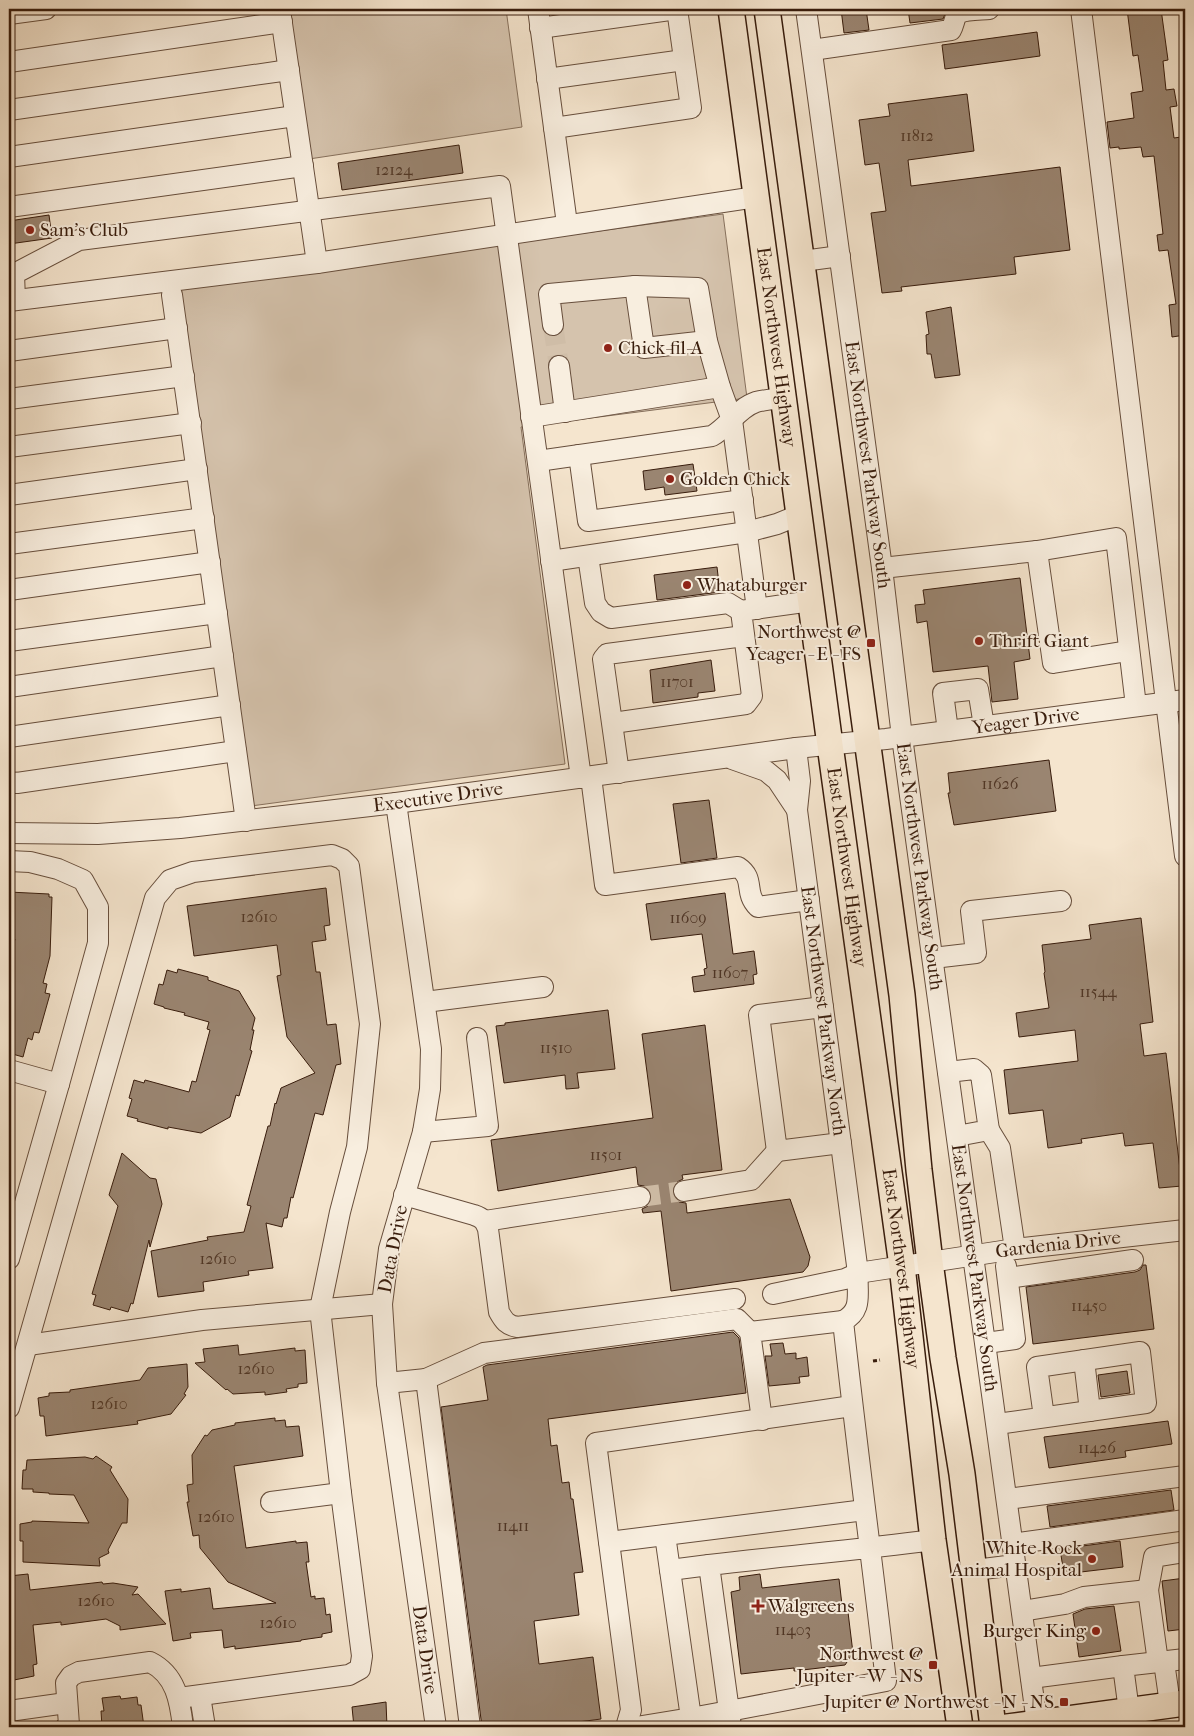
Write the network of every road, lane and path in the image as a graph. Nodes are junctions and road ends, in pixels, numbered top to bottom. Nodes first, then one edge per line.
1 (46, 9) edge
2 (677, 9) edge
3 (731, 9) edge
4 (767, 9) edge
5 (806, 9) edge
6 (989, 9) edge
7 (1081, 9) edge
8 (9, 14) edge
9 (281, 16) edge
10 (539, 18) edge
11 (812, 50) junction
12 (684, 60) junction
13 (9, 62) edge
14 (289, 70) junction
15 (547, 79) junction
16 (9, 110) edge
17 (295, 116) junction
18 (554, 128) junction
19 (9, 157) edge
20 (303, 166) junction
21 (756, 197) junction
22 (793, 197) junction
23 (9, 207) edge
24 (309, 210) junction
25 (567, 224) junction
26 (507, 234) junction
27 (840, 256) junction
28 (803, 262) junction
29 (317, 263) junction
30 (635, 286) junction
31 (172, 295) dead end
32 (12, 301) edge
33 (553, 325) tunnel mouth
34 (177, 328) junction
35 (707, 341) junction
36 (9, 351) edge
37 (559, 366) tunnel mouth
38 (184, 376) junction
39 (720, 387) junction
40 (784, 398) junction
41 (9, 399) edge
42 (565, 412) junction
43 (531, 417) junction
44 (732, 420) junction
45 (191, 423) junction
46 (9, 448) edge
47 (579, 456) junction
48 (538, 461) junction
49 (197, 469) junction
50 (9, 495) edge
51 (743, 500) junction
52 (799, 514) junction
53 (204, 518) junction
54 (748, 532) junction
55 (9, 544) edge
56 (1037, 551) junction
57 (588, 556) junction
58 (552, 561) junction
59 (210, 562) junction
60 (882, 568) junction
61 (9, 590) edge
62 (811, 600) junction
63 (749, 610) junction
64 (217, 613) junction
65 (744, 636) junction
66 (9, 641) edge
67 (1128, 651) junction
68 (223, 656) junction
69 (9, 687) edge
70 (1176, 701) edge
71 (230, 705) junction
72 (1136, 706) junction
73 (612, 723) junction
74 (984, 726) junction
75 (948, 731) junction
76 (9, 737) edge
77 (902, 737) junction
78 (867, 740) junction
79 (830, 744) junction
80 (796, 748) junction
81 (236, 752) junction
82 (728, 758) junction
83 (619, 773) junction
84 (586, 778) junction
85 (9, 782) edge
86 (396, 803) junction
87 (797, 810) junction
88 (246, 821) junction
89 (9, 833) edge
90 (1185, 856) edge
91 (9, 861) edge
92 (809, 900) junction
93 (1061, 901) dead end
94 (933, 958) junction
95 (543, 987) dead end
96 (425, 1002) junction
97 (823, 1007) junction
98 (477, 1038) dead end
99 (9, 1070) edge
100 (948, 1072) junction
101 (60, 1084) junction
102 (989, 1130) junction
103 (423, 1132) junction
104 (957, 1136) junction
105 (841, 1142) junction
106 (777, 1151) junction
107 (684, 1191) tunnel mouth
108 (404, 1195) junction
109 (640, 1197) tunnel mouth
110 (485, 1221) junction
111 (1185, 1230) edge
112 (1010, 1250) junction
113 (973, 1255) junction
114 (9, 1259) edge
115 (1134, 1260) dead end
116 (930, 1262) junction
117 (902, 1266) junction
118 (858, 1273) junction
119 (1008, 1278) junction
120 (773, 1294) dead end
121 (735, 1299) dead end
122 (382, 1304) junction
123 (320, 1309) junction
124 (843, 1321) junction
125 (750, 1332) junction
126 (986, 1343) junction
127 (28, 1345) junction
128 (880, 1360) dead end
129 (1084, 1360) junction
130 (873, 1361) dead end
131 (426, 1379) junction
132 (387, 1383) junction
133 (852, 1406) junction
134 (9, 1408) edge
135 (1090, 1411) junction
136 (1044, 1417) junction
137 (762, 1420) junction
138 (997, 1424) junction
139 (1185, 1476) edge
140 (340, 1493) junction
141 (1007, 1499) junction
142 (271, 1502) dead end
143 (865, 1510) junction
144 (1185, 1520) edge
145 (665, 1535) junction
146 (933, 1540) junction
147 (608, 1542) junction
148 (1012, 1544) junction
149 (870, 1546) junction
150 (1185, 1552) edge
151 (709, 1565) junction
152 (1015, 1565) junction
153 (670, 1570) junction
154 (975, 1570) junction
155 (1148, 1590) junction
156 (1022, 1612) junction
157 (1185, 1659) edge
158 (1161, 1662) junction
159 (1123, 1666) junction
160 (1031, 1678) junction
161 (200, 1696) junction
162 (179, 1698) junction
163 (66, 1703) junction
164 (1178, 1704) edge
165 (9, 1711) edge
166 (1129, 1711) junction
167 (691, 1718) junction
168 (730, 1719) edge
169 (1037, 1723) junction
170 (66, 1727) edge
171 (183, 1727) edge
172 (205, 1727) edge
173 (436, 1727) edge
174 (470, 1727) edge
175 (626, 1727) edge
176 (636, 1727) edge
177 (960, 1727) edge
178 (993, 1727) edge
179 (1008, 1727) edge

1 - 8 street
2 - 10 street
2 - 12 street
3 - 21 main road, East Northwest Highway
4 - 22 main road, East Northwest Highway
5 - 11 street, East Northwest Parkway South
6 - 11 street
7 - 70 street
9 - 13 street
9 - 14 street
10 - 15 street
11 - 27 street, East Northwest Parkway South
12 - 15 street
12 - 18 street
14 - 16 street
14 - 17 street
15 - 18 street
17 - 19 street
17 - 20 street
18 - 25 street
20 - 23 street
20 - 24 street
21 - 22 main road
21 - 25 street
21 - 40 main road, East Northwest Highway
22 - 28 main road, East Northwest Highway
24 - 26 street
24 - 29 street
24 - 32 street
25 - 26 street
26 - 29 street
26 - 43 street
27 - 28 street
27 - 60 street, East Northwest Parkway South
28 - 78 main road, East Northwest Highway
29 - 32 street
30 - 33 street
30 - 35 street
30 - 35 street
31 - 34 street
34 - 36 street
34 - 38 street
35 - 39 street
37 - 42 street
38 - 41 street
38 - 45 street
39 - 42 street
39 - 44 street
40 - 44 street
40 - 52 main road, East Northwest Highway
42 - 43 street
43 - 48 street
44 - 47 street
44 - 51 street
45 - 46 street
45 - 49 street
47 - 48 street
47 - 51 street
48 - 58 street
49 - 50 street
49 - 53 street
51 - 54 street
52 - 54 street
52 - 62 main road, East Northwest Highway
53 - 55 street
53 - 59 street
54 - 57 street
54 - 63 street
56 - 60 street
56 - 67 street
56 - 67 street
57 - 58 street
57 - 63 street
58 - 84 street
59 - 61 street
59 - 64 street
60 - 77 street, East Northwest Parkway South
62 - 63 street
62 - 79 main road, East Northwest Highway
63 - 65 street
64 - 66 street
64 - 68 street
65 - 73 street
65 - 73 street
67 - 72 street
68 - 69 street
68 - 71 street
70 - 72 street, Yeager Drive
70 - 90 street
71 - 76 street
71 - 81 street
72 - 74 street, Yeager Drive
73 - 83 street
74 - 75 street, Yeager Drive
74 - 75 street
75 - 77 street, Yeager Drive
77 - 78 street, Yeager Drive
77 - 94 street, East Northwest Parkway South
78 - 79 street, Executive Drive
78 - 116 main road, East Northwest Highway
79 - 80 street, Executive Drive
79 - 117 main road, East Northwest Highway
80 - 82 street, Executive Drive
80 - 87 street, East Northwest Parkway North
81 - 85 street
81 - 88 street
82 - 83 street, Executive Drive
82 - 87 street
83 - 84 street, Executive Drive
84 - 86 street, Executive Drive
84 - 92 street
86 - 88 street, Executive Drive
86 - 96 street, Data Drive
87 - 92 street, East Northwest Parkway North
88 - 89 street, Executive Drive
91 - 101 street
92 - 97 street, East Northwest Parkway North
93 - 94 street
94 - 100 street, East Northwest Parkway South
95 - 96 street
96 - 103 street, Data Drive
97 - 105 street, East Northwest Parkway North
97 - 106 street
98 - 103 street
99 - 101 street
100 - 102 street
100 - 104 street, East Northwest Parkway South
101 - 114 street
102 - 104 street
102 - 112 street
103 - 108 street, Data Drive
104 - 113 street, East Northwest Parkway South
105 - 106 street
105 - 118 street, East Northwest Parkway North
106 - 107 street
108 - 110 street
108 - 122 street, Data Drive
109 - 110 street
110 - 121 street
111 - 112 street, Gardenia Drive
112 - 113 street, Gardenia Drive
112 - 119 street
113 - 116 street, Gardenia Drive
113 - 126 street, East Northwest Parkway South
115 - 119 street
116 - 117 street, Gardenia Drive
116 - 154 main road, East Northwest Highway
117 - 118 street, Gardenia Drive
117 - 146 main road, East Northwest Highway
118 - 120 street, Gardenia Drive
118 - 124 street, East Northwest Parkway North
119 - 126 street
122 - 123 street
122 - 132 street, Data Drive
123 - 127 street
123 - 127 street
123 - 140 street
124 - 125 street
124 - 133 street
125 - 131 street
125 - 137 street
126 - 138 street, East Northwest Parkway South
127 - 134 street
128 - 130 path
129 - 135 street
129 - 135 street
129 - 136 street
131 - 132 street
131 - 174 street
132 - 173 street, Data Drive
133 - 137 street
133 - 143 street
135 - 136 street
136 - 138 street
137 - 147 street
138 - 141 street, East Northwest Parkway South
139 - 141 street
140 - 142 street
140 - 161 street
141 - 148 street, East Northwest Parkway South
143 - 145 street
143 - 149 street
144 - 148 street
145 - 147 street
145 - 153 street
146 - 149 street
146 - 177 main road, East Northwest Highway
147 - 175 street
148 - 152 street, East Northwest Parkway South
149 - 151 street
149 - 168 street
150 - 155 street
151 - 153 street
151 - 168 street
152 - 154 street
152 - 156 street, East Northwest Parkway South
153 - 167 street
154 - 178 main road, East Northwest Highway
155 - 156 street
155 - 158 street
156 - 160 street, East Northwest Parkway South
157 - 158 street
158 - 159 street
158 - 164 street
159 - 160 street
159 - 166 street
160 - 169 street, East Northwest Parkway South
161 - 162 street
161 - 172 street
162 - 163 street
162 - 171 street
163 - 165 street
163 - 170 street
164 - 166 main road
166 - 169 main road
167 - 168 street
167 - 176 street
169 - 179 main road

